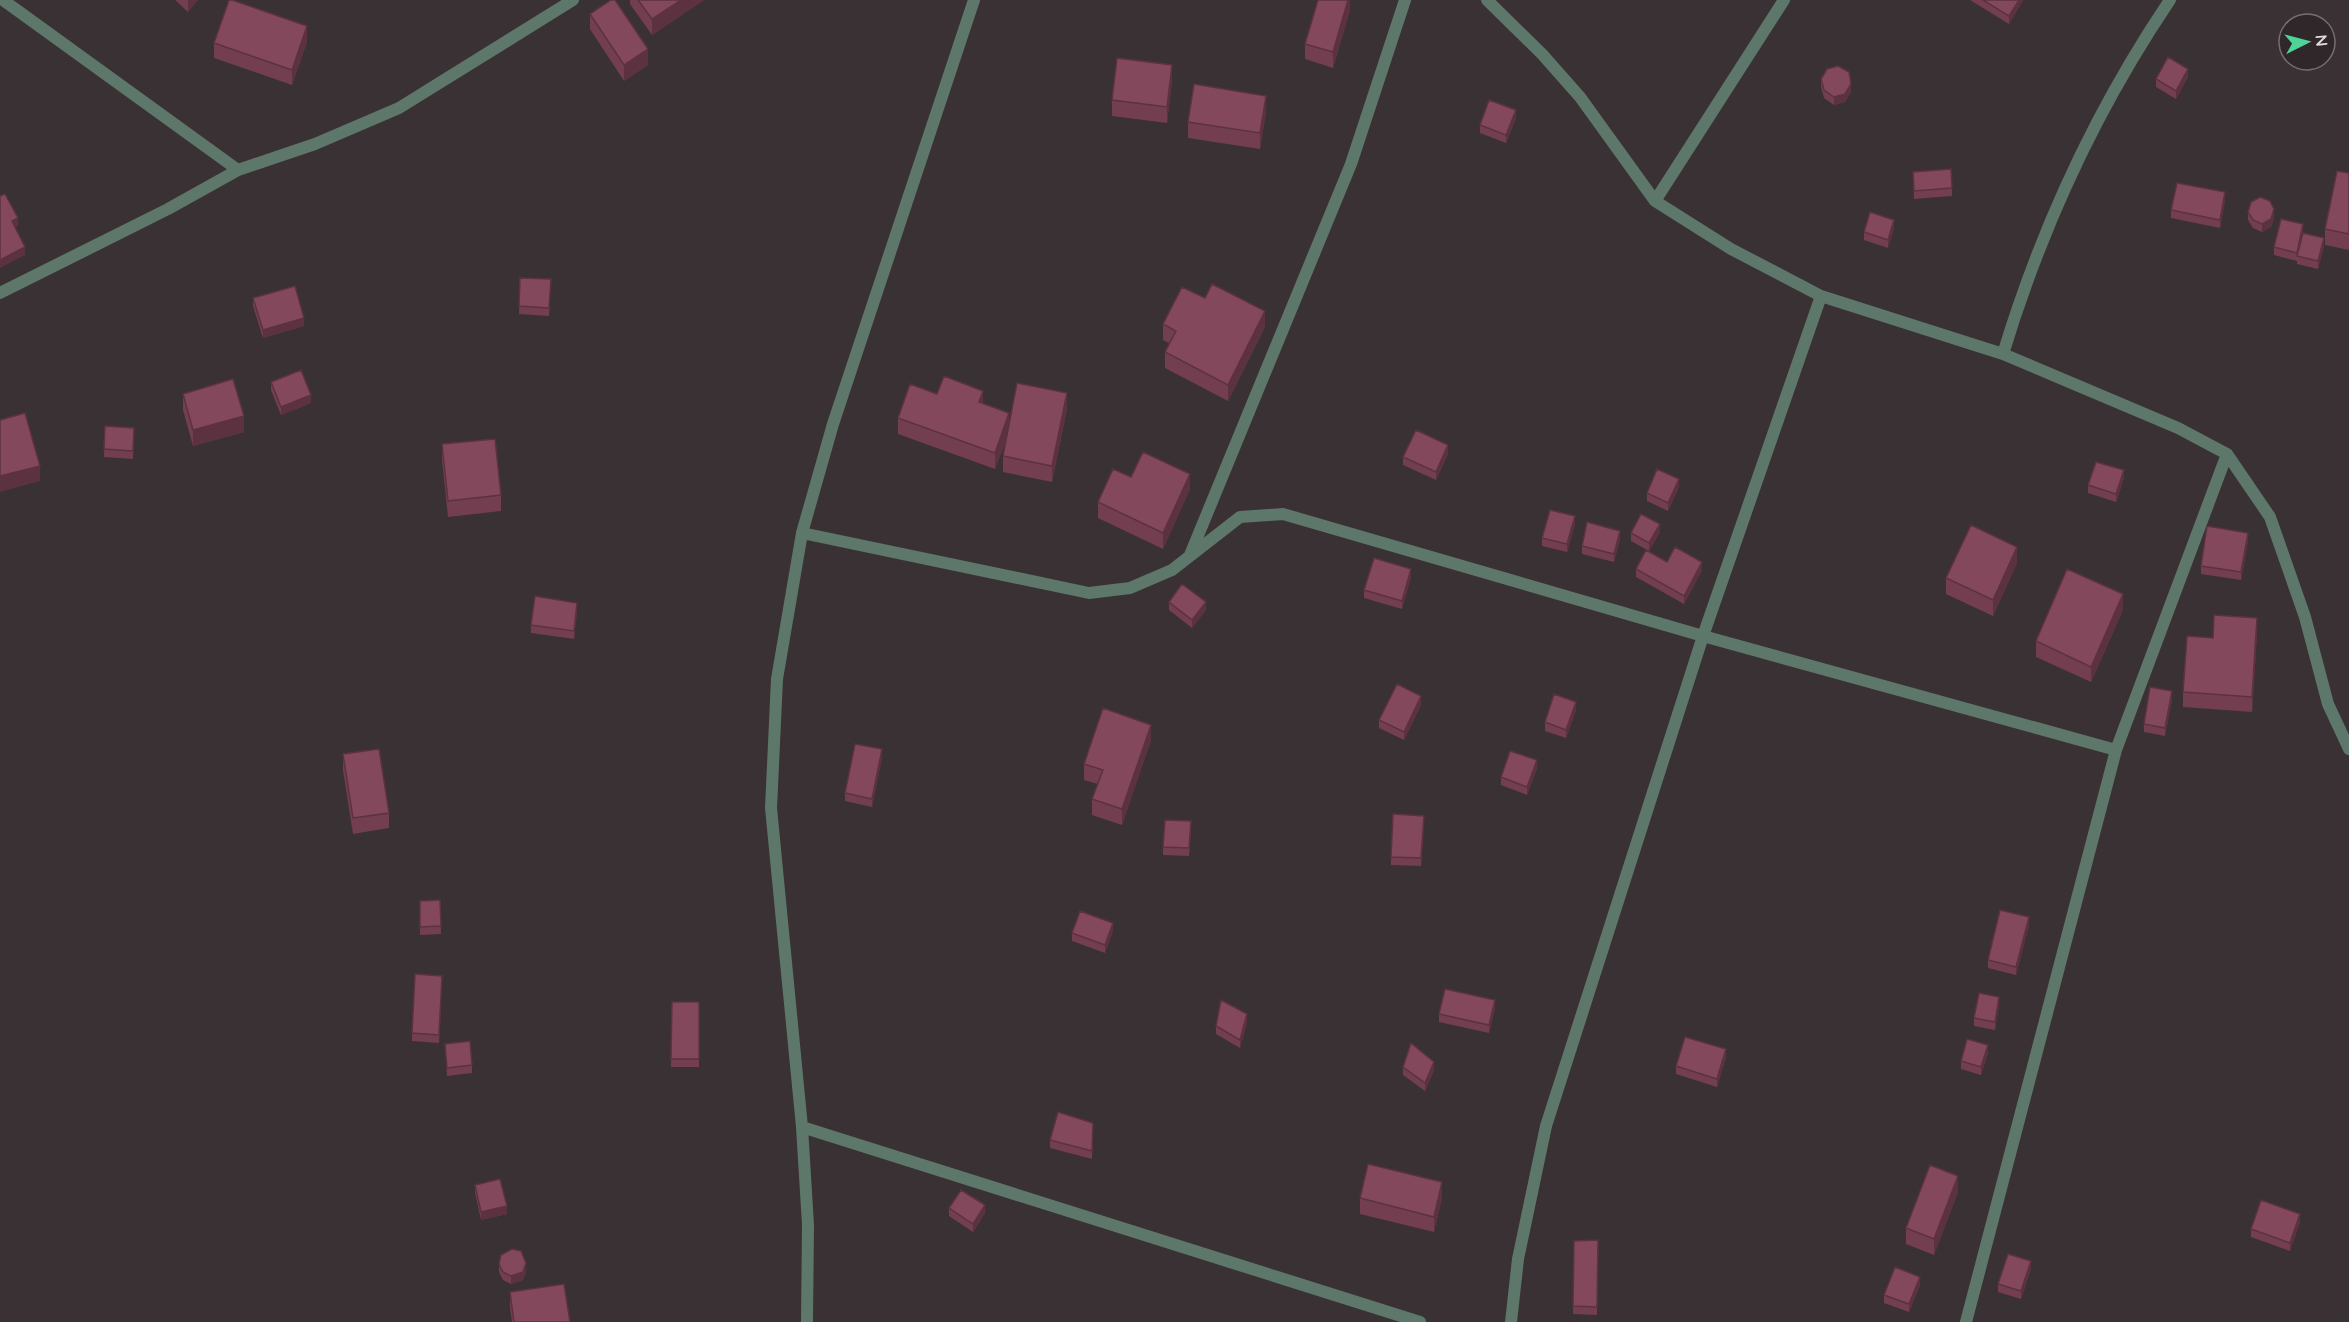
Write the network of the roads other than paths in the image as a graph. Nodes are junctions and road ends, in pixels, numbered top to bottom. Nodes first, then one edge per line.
1 (3, 0) edge
2 (573, 0) edge
3 (974, 0) edge
4 (1405, 0) edge
5 (1487, 0) edge
6 (1784, 0) edge
7 (2170, 0) edge
8 (238, 170) junction
9 (1655, 201) junction
10 (0, 293) edge
11 (1821, 296) junction
12 (2003, 354) junction
13 (2227, 454) junction
14 (802, 533) junction
15 (1190, 556) junction
16 (1703, 636) junction
17 (2349, 749) edge
18 (2116, 750) junction
19 (802, 1127) junction
20 (807, 1322) edge
21 (1420, 1322) edge
22 (1511, 1322) edge
23 (1966, 1322) edge

1 - 8 street
2 - 8 street
3 - 14 street
4 - 15 street
5 - 9 street
6 - 9 street
7 - 12 street
8 - 10 street
9 - 11 street
11 - 12 street
11 - 16 street
12 - 13 street
13 - 17 street
13 - 18 street
14 - 15 street
14 - 19 street
15 - 16 street
16 - 18 street
16 - 22 street
18 - 23 street
19 - 20 street
19 - 21 street

